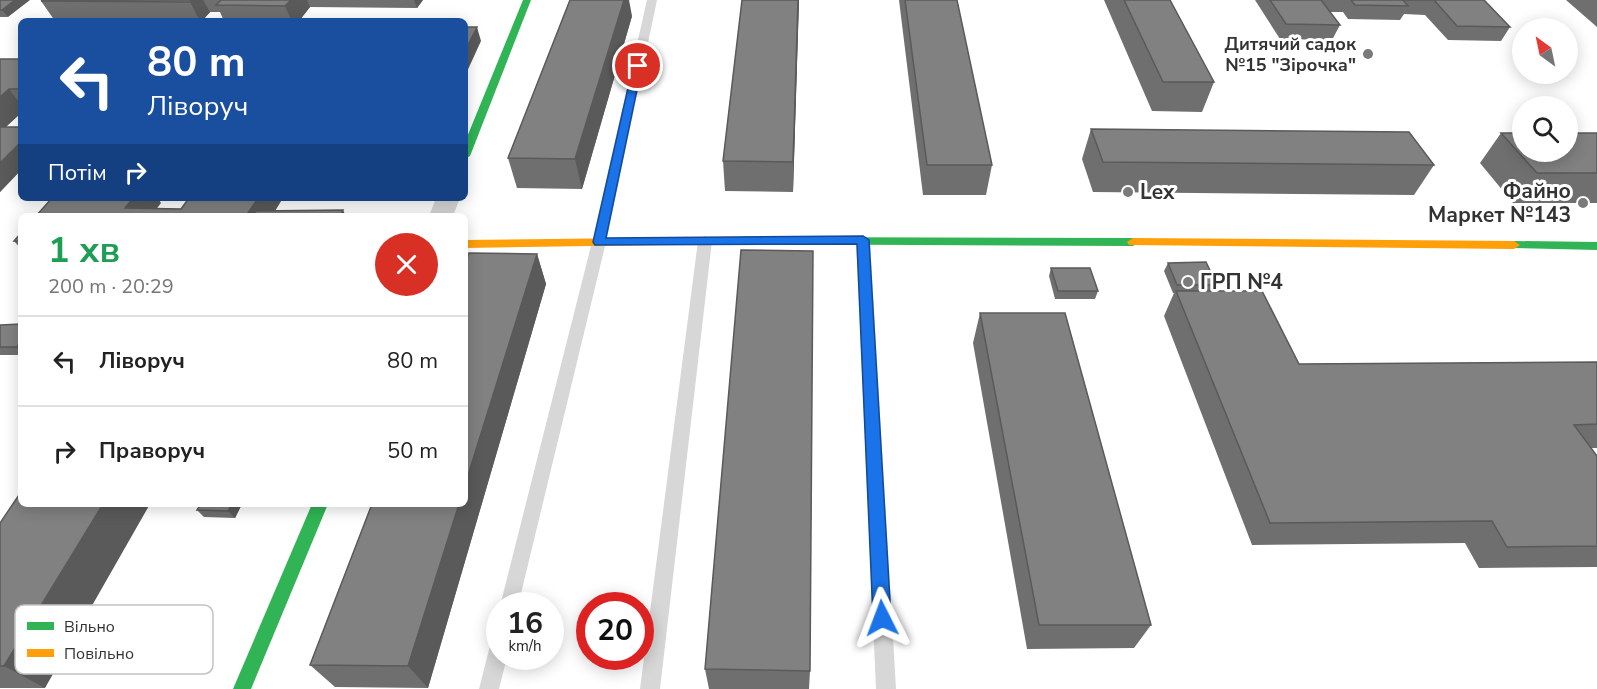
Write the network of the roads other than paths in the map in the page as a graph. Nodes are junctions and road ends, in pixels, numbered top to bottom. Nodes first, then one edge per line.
1 (527, 0) edge
2 (652, 0) edge
3 (468, 148) edge
4 (863, 240) junction
5 (599, 242) junction
6 (705, 242) junction
7 (468, 244) edge
8 (1597, 246) edge
9 (319, 507) edge
10 (512, 592) edge
11 (494, 670) edge
12 (242, 689) edge
13 (489, 689) edge
14 (650, 689) edge
15 (885, 689) edge

1 - 3 street
2 - 5 lane
4 - 6 street
4 - 8 street
4 - 15 lane
5 - 6 street
5 - 7 street
5 - 10 lane
6 - 14 lane
9 - 12 street
11 - 13 lane

